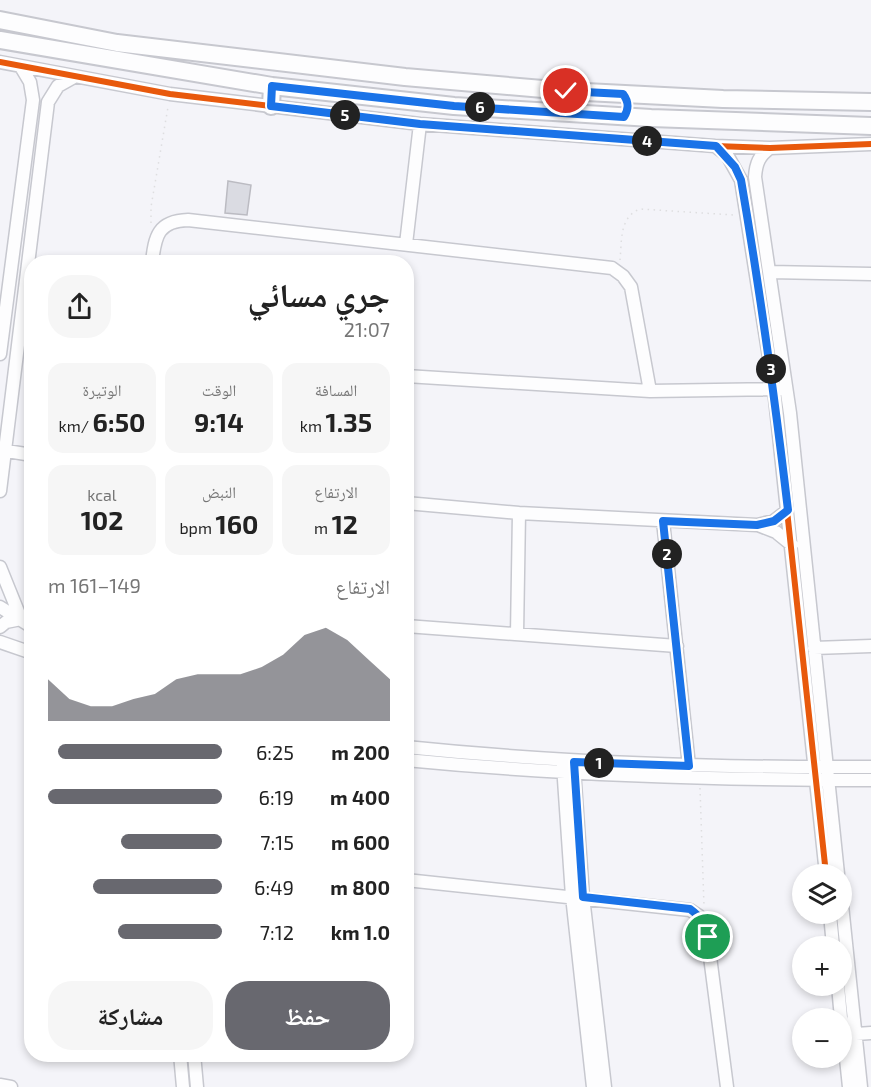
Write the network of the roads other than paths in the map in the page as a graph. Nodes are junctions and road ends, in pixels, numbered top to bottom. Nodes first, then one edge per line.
1 (0, 20) edge
2 (0, 40) edge
3 (0, 62) edge
4 (21, 67) junction
5 (74, 77) junction
6 (272, 86) junction
7 (623, 94) junction
8 (651, 96) junction
9 (871, 102) edge
10 (271, 106) junction
11 (624, 117) junction
12 (651, 118) junction
13 (420, 124) junction
14 (871, 126) edge
15 (871, 144) edge
16 (716, 146) junction
17 (770, 148) junction
18 (406, 244) junction
19 (32, 255) edge
20 (153, 255) edge
21 (770, 272) junction
22 (871, 274) edge
23 (3, 312) edge
24 (24, 317) edge
25 (24, 321) edge
26 (2, 329) edge
27 (19, 332) junction
28 (0, 354) edge
29 (414, 376) edge
30 (780, 388) junction
31 (650, 391) junction
32 (2, 450) edge
33 (24, 454) edge
34 (0, 491) edge
35 (414, 504) edge
36 (788, 510) junction
37 (519, 513) junction
38 (663, 521) junction
39 (757, 525) junction
40 (792, 545) junction
41 (0, 567) edge
42 (0, 607) edge
43 (21, 618) junction
44 (24, 620) edge
45 (0, 627) edge
46 (414, 627) edge
47 (0, 633) edge
48 (517, 634) junction
49 (5, 644) edge
50 (676, 646) junction
51 (871, 646) edge
52 (814, 648) junction
53 (24, 650) edge
54 (414, 748) edge
55 (414, 760) edge
56 (689, 766) junction
57 (871, 767) edge
58 (568, 768) junction
59 (821, 774) junction
60 (871, 780) edge
61 (826, 864) edge
62 (836, 864) edge
63 (414, 881) edge
64 (577, 896) junction
65 (844, 924) edge
66 (871, 1033) edge
67 (856, 1034) junction
68 (181, 1062) edge
69 (195, 1062) edge
70 (847, 1068) edge
71 (0, 1085) edge
72 (11, 1087) edge
73 (183, 1087) edge
74 (197, 1087) edge
75 (593, 1087) edge
76 (604, 1087) edge
77 (727, 1087) edge
78 (849, 1087) edge
79 (861, 1087) edge

1 - 7 street
2 - 6 street
3 - 4 street
4 - 5 street
4 - 23 street
5 - 10 street
5 - 19 street
6 - 10 street
6 - 11 street
7 - 8 street
7 - 11 street
8 - 9 street
8 - 12 street
10 - 13 street
11 - 12 street
12 - 14 street
13 - 16 street
13 - 18 street
15 - 17 street
16 - 17 street
16 - 30 street
17 - 21 street
18 - 20 street
18 - 31 street
21 - 22 street
21 - 30 street
23 - 24 street
23 - 26 street
25 - 27 street
26 - 27 street
26 - 28 street
27 - 32 street
29 - 31 street
30 - 31 street
30 - 36 street
30 - 52 street
32 - 33 street
32 - 34 street
35 - 37 street
36 - 39 street
36 - 40 street
37 - 38 street
37 - 48 street
38 - 39 street
38 - 50 street
39 - 40 street
40 - 59 street
41 - 43 street
42 - 43 street
43 - 44 street
43 - 45 street
46 - 48 street
47 - 49 street
48 - 50 street
49 - 53 street
50 - 56 street
51 - 52 street
52 - 59 street
54 - 58 street
55 - 58 street
56 - 58 street
56 - 59 street
57 - 59 street
58 - 59 street
58 - 64 street
59 - 60 street
59 - 61 street
59 - 62 street
63 - 64 street
64 - 75 street
64 - 76 street
64 - 77 street
65 - 67 street
66 - 67 street
67 - 79 street
68 - 73 street
69 - 74 street
70 - 78 street
71 - 72 street

